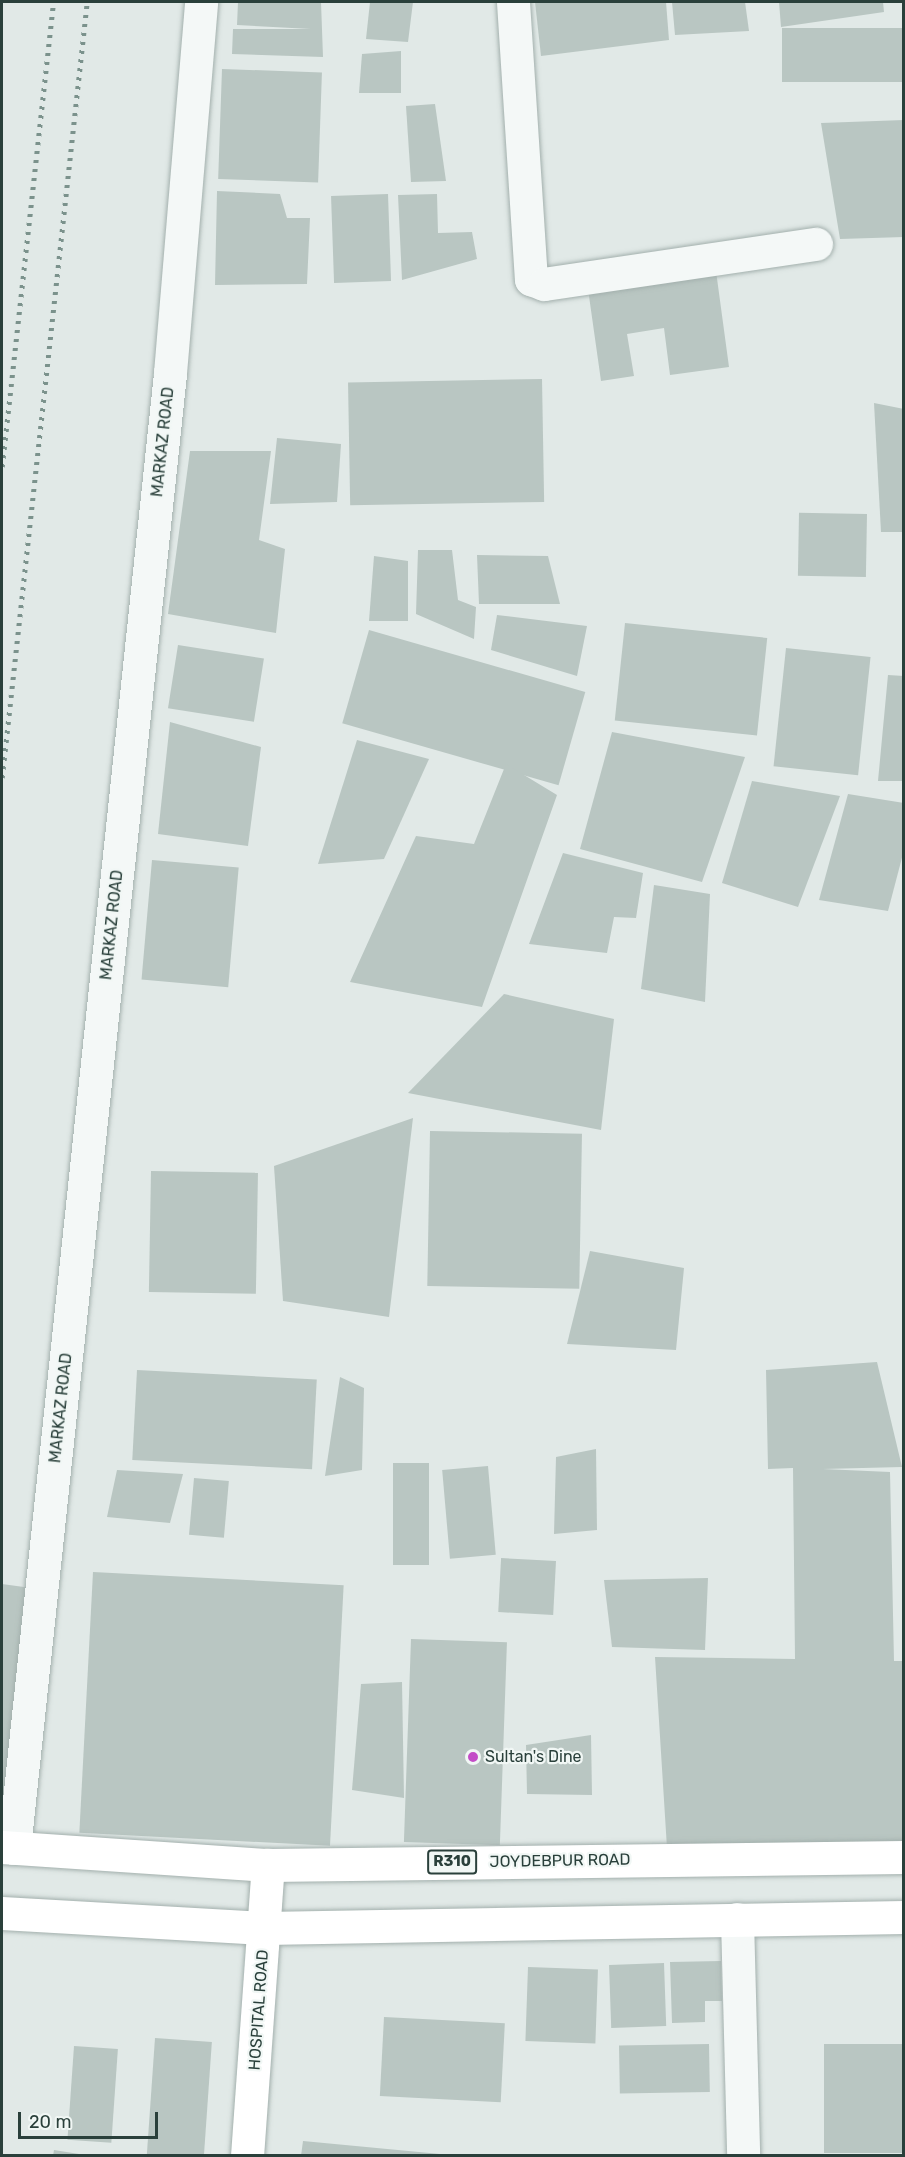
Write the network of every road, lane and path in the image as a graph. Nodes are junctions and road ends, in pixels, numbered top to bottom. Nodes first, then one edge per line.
1 (201, 2) edge
2 (513, 2) edge
3 (816, 244) dead end
4 (8, 1847) edge
5 (903, 1857) edge
6 (268, 1864) junction
7 (2, 1913) edge
8 (903, 1917) edge
9 (737, 1919) junction
10 (264, 1928) junction
11 (247, 2156) edge
12 (743, 2156) edge

1 - 4 street, MARKAZ ROAD
2 - 3 street
4 - 6 main road, JOYDEBPUR ROAD / R310
5 - 6 main road, JOYDEBPUR ROAD / R310
6 - 10 main road, HOSPITAL ROAD
7 - 10 main road
8 - 9 main road
9 - 10 main road
9 - 12 street
10 - 11 main road, HOSPITAL ROAD

